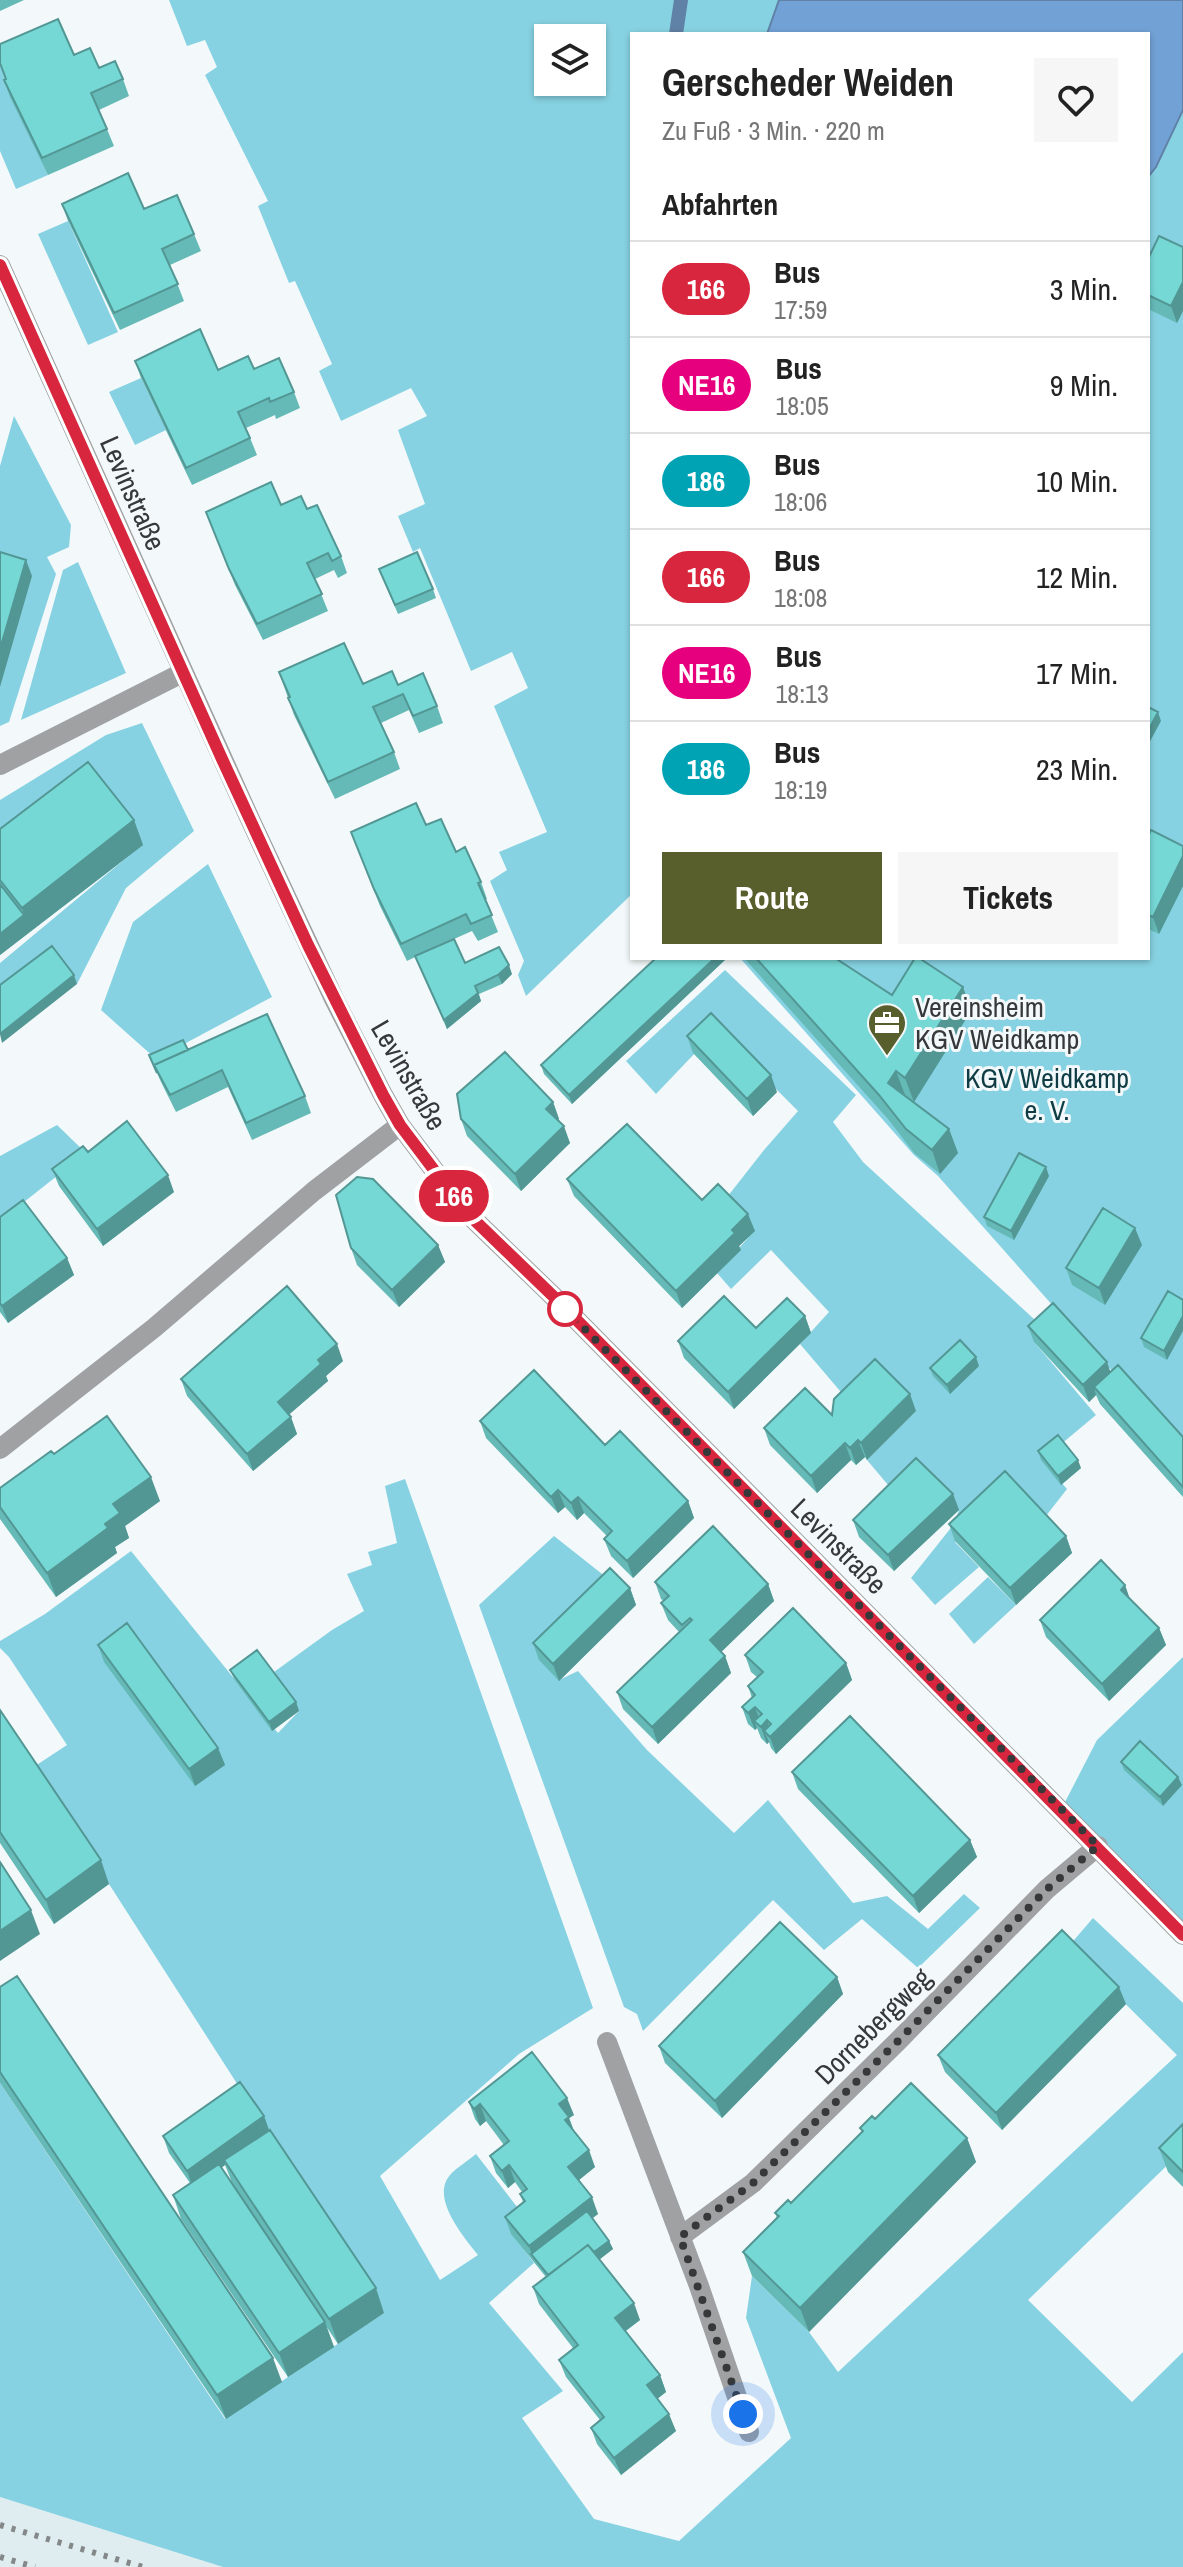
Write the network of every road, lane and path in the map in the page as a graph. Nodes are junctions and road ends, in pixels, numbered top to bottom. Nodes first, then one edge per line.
1 (0, 265) edge
2 (7, 298) edge
3 (182, 673) junction
4 (0, 765) edge
5 (400, 1125) junction
6 (0, 1449) edge
7 (1098, 1846) junction
8 (1183, 1935) edge
9 (607, 2042) dead end
10 (680, 2237) junction
11 (749, 2432) dead end

1 - 2 street, Levinstraße
2 - 3 street, Levinstraße
3 - 4 street
3 - 5 street, Levinstraße
5 - 6 street
5 - 7 street, Levinstraße
7 - 8 street, Levinstraße
7 - 10 street, Dornebergweg
9 - 10 street
10 - 11 street

